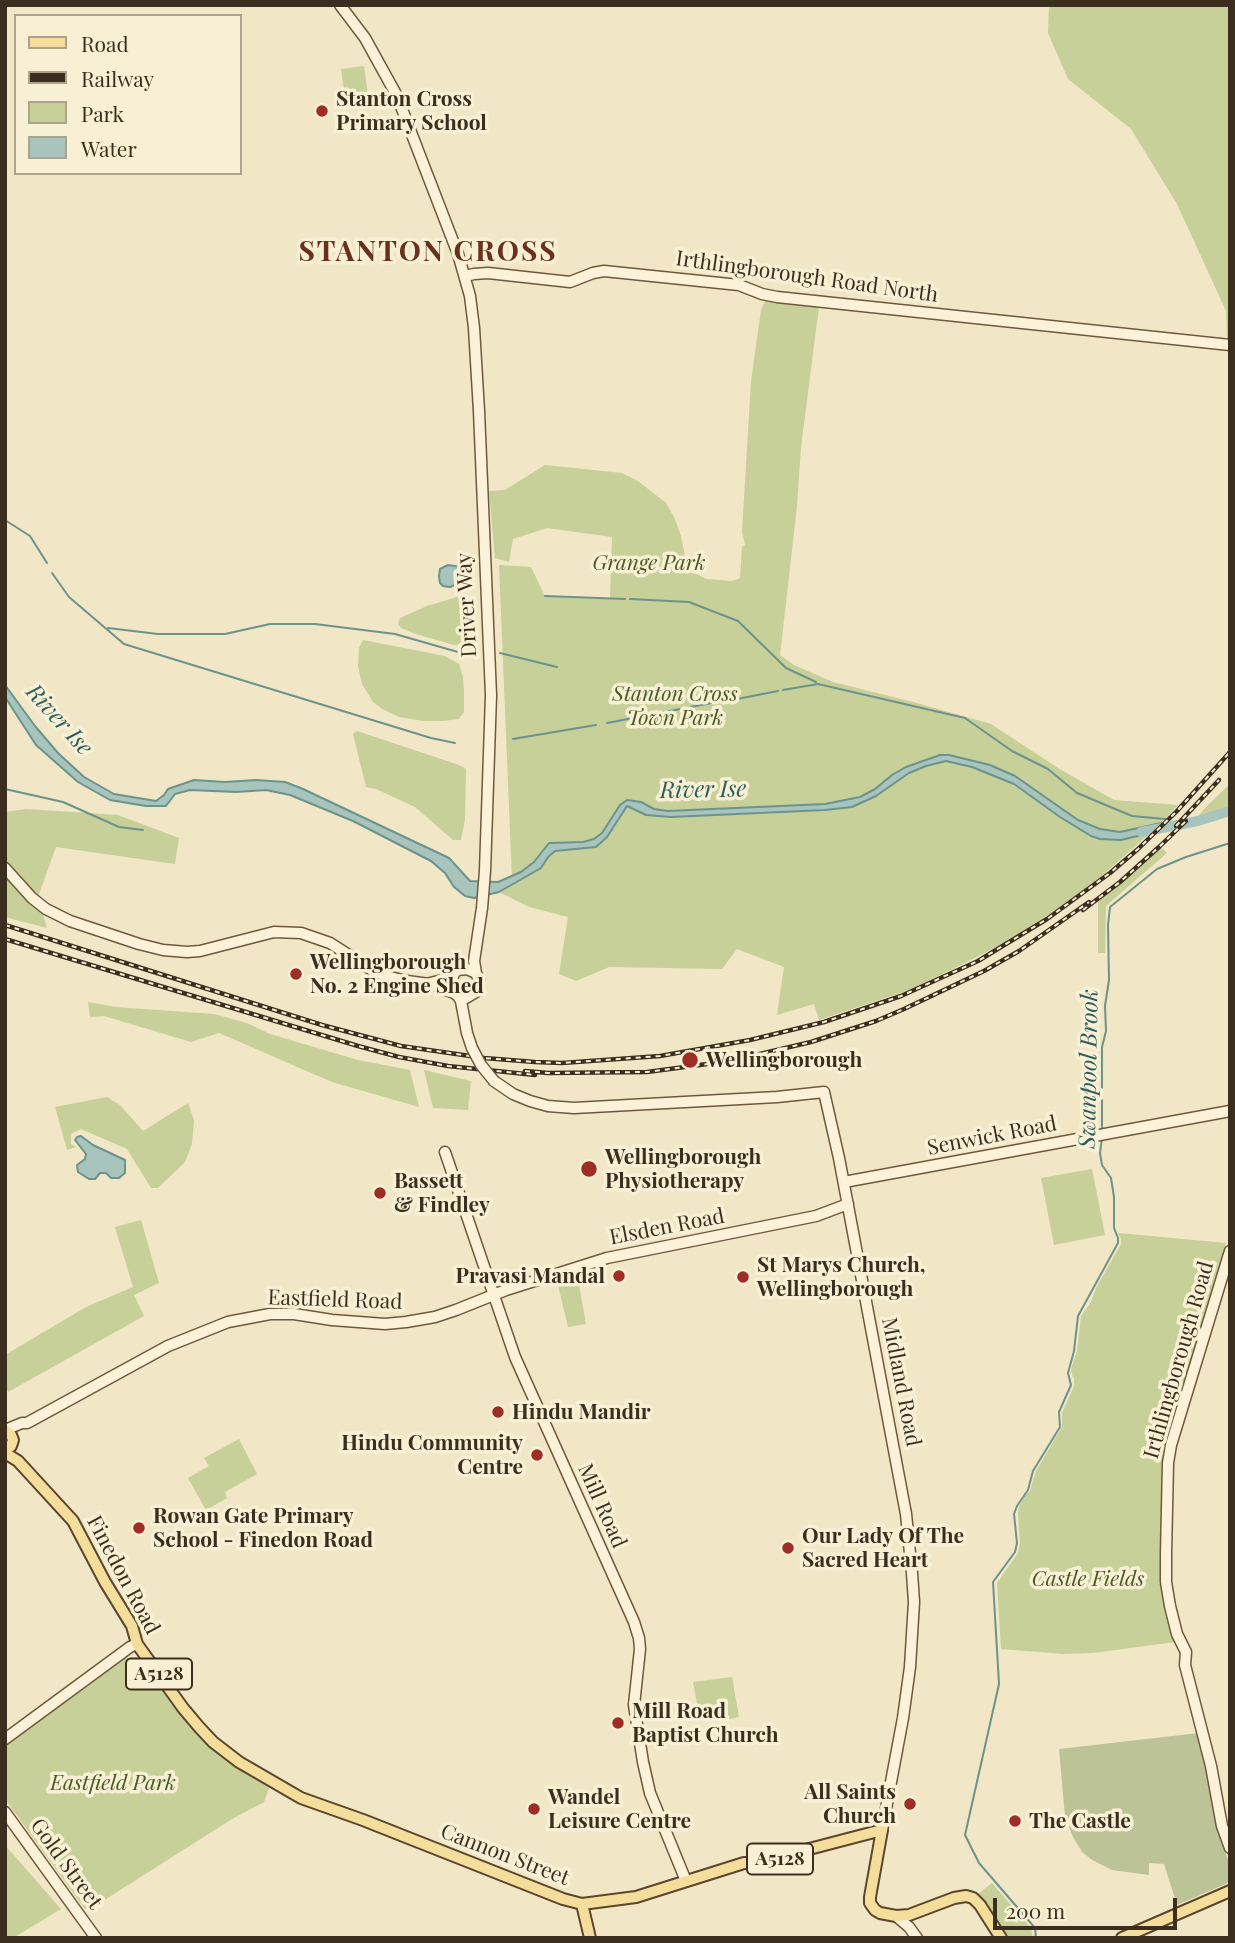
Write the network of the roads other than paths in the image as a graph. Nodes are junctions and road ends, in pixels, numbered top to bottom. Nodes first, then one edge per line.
1 (340, 5) edge
2 (465, 276) junction
3 (1230, 345) edge
4 (5, 868) edge
5 (478, 932) junction
6 (456, 972) junction
7 (475, 973) junction
8 (429, 984) junction
9 (456, 994) junction
10 (474, 994) junction
11 (465, 1018) junction
12 (1230, 1111) edge
13 (445, 1152) dead end
14 (844, 1182) junction
15 (848, 1204) junction
16 (1230, 1251) edge
17 (495, 1295) junction
18 (27, 1423) junction
19 (5, 1430) edge
20 (9, 1447) edge
21 (137, 1644) junction
22 (5, 1739) edge
23 (5, 1812) edge
24 (363, 1820) joint
25 (883, 1830) junction
26 (1230, 1848) edge
27 (681, 1883) junction
28 (1230, 1891) edge
29 (582, 1904) junction
30 (924, 1908) junction
31 (896, 1916) junction
32 (916, 1936) edge
33 (96, 1938) edge
34 (590, 1938) edge
35 (1001, 1938) edge
36 (1122, 1938) edge

1 - 2 main road, Driver Way
2 - 3 main road, Irthlingborough Road North
2 - 5 main road, Driver Way
4 - 8 main road
5 - 6 main road, Driver Way
5 - 7 main road, Driver Way
6 - 7 main road
6 - 8 main road
6 - 9 main road
7 - 10 main road
8 - 9 main road
9 - 10 main road
9 - 11 main road, Midland Road
10 - 11 main road
11 - 14 main road, Midland Road, bridge
12 - 14 main road, Senwick Road
13 - 17 main road, Mill Road
14 - 15 main road, Midland Road
15 - 17 main road, Elsden Road
15 - 25 main road, Midland Road
16 - 26 main road, Irthlingborough Road
17 - 18 main road, Eastfield Road
17 - 27 main road, Mill Road
18 - 19 main road, Eastfield Road
18 - 20 main road, Eastfield Road
19 - 20 main road, Finedon Road
20 - 21 main road, Finedon Road / A5128
21 - 22 main road
21 - 24 main road, Finedon Road / A5128
23 - 33 main road, Gold Street
24 - 29 main road, Cannon Street / A5128
25 - 27 main road, A5128
25 - 31 main road, Midland Road
27 - 29 main road, Cannon Street / A5128
28 - 36 main road
29 - 34 main road
30 - 31 main road
30 - 32 main road
30 - 35 main road
31 - 32 main road

